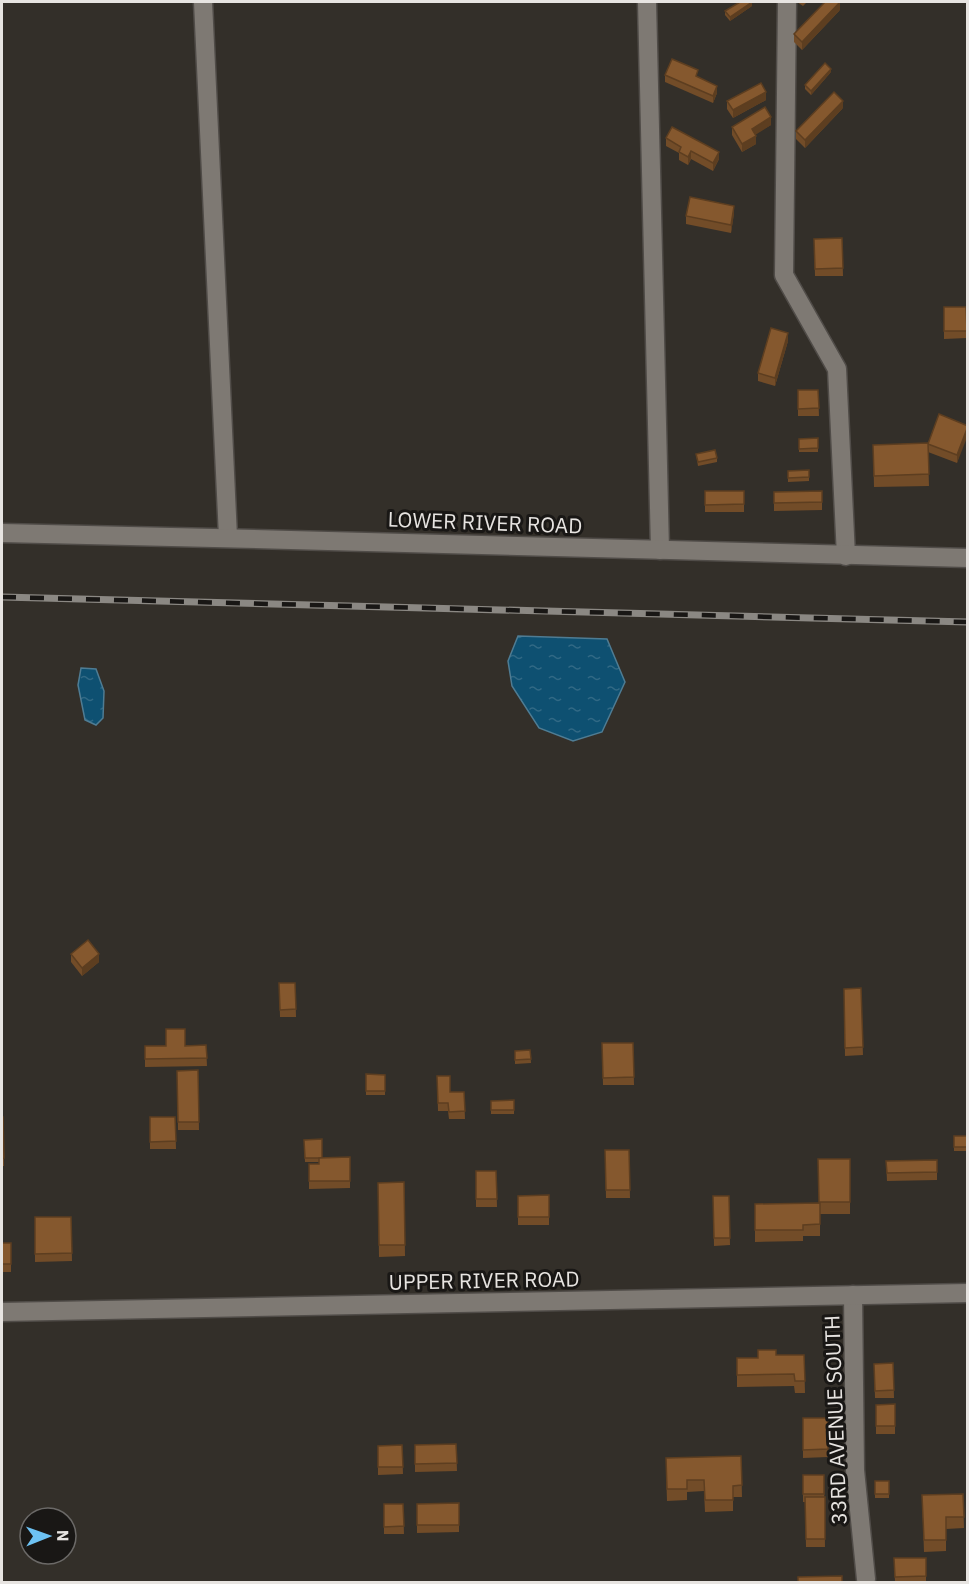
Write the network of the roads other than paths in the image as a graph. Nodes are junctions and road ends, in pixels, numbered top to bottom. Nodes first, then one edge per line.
1 (203, 2) edge
2 (647, 2) edge
3 (787, 2) edge
4 (2, 533) edge
5 (228, 537) junction
6 (660, 550) junction
7 (846, 556) junction
8 (968, 558) edge
9 (968, 1293) edge
10 (853, 1295) junction
11 (2, 1312) edge
12 (866, 1579) dead end

1 - 5 street
2 - 6 street
3 - 7 street
4 - 5 street, LOWER RIVER ROAD
5 - 6 street, LOWER RIVER ROAD
6 - 7 street, LOWER RIVER ROAD
7 - 8 street, LOWER RIVER ROAD
9 - 10 street, UPPER RIVER ROAD
10 - 11 street, UPPER RIVER ROAD
10 - 12 street, 33RD AVENUE SOUTH

